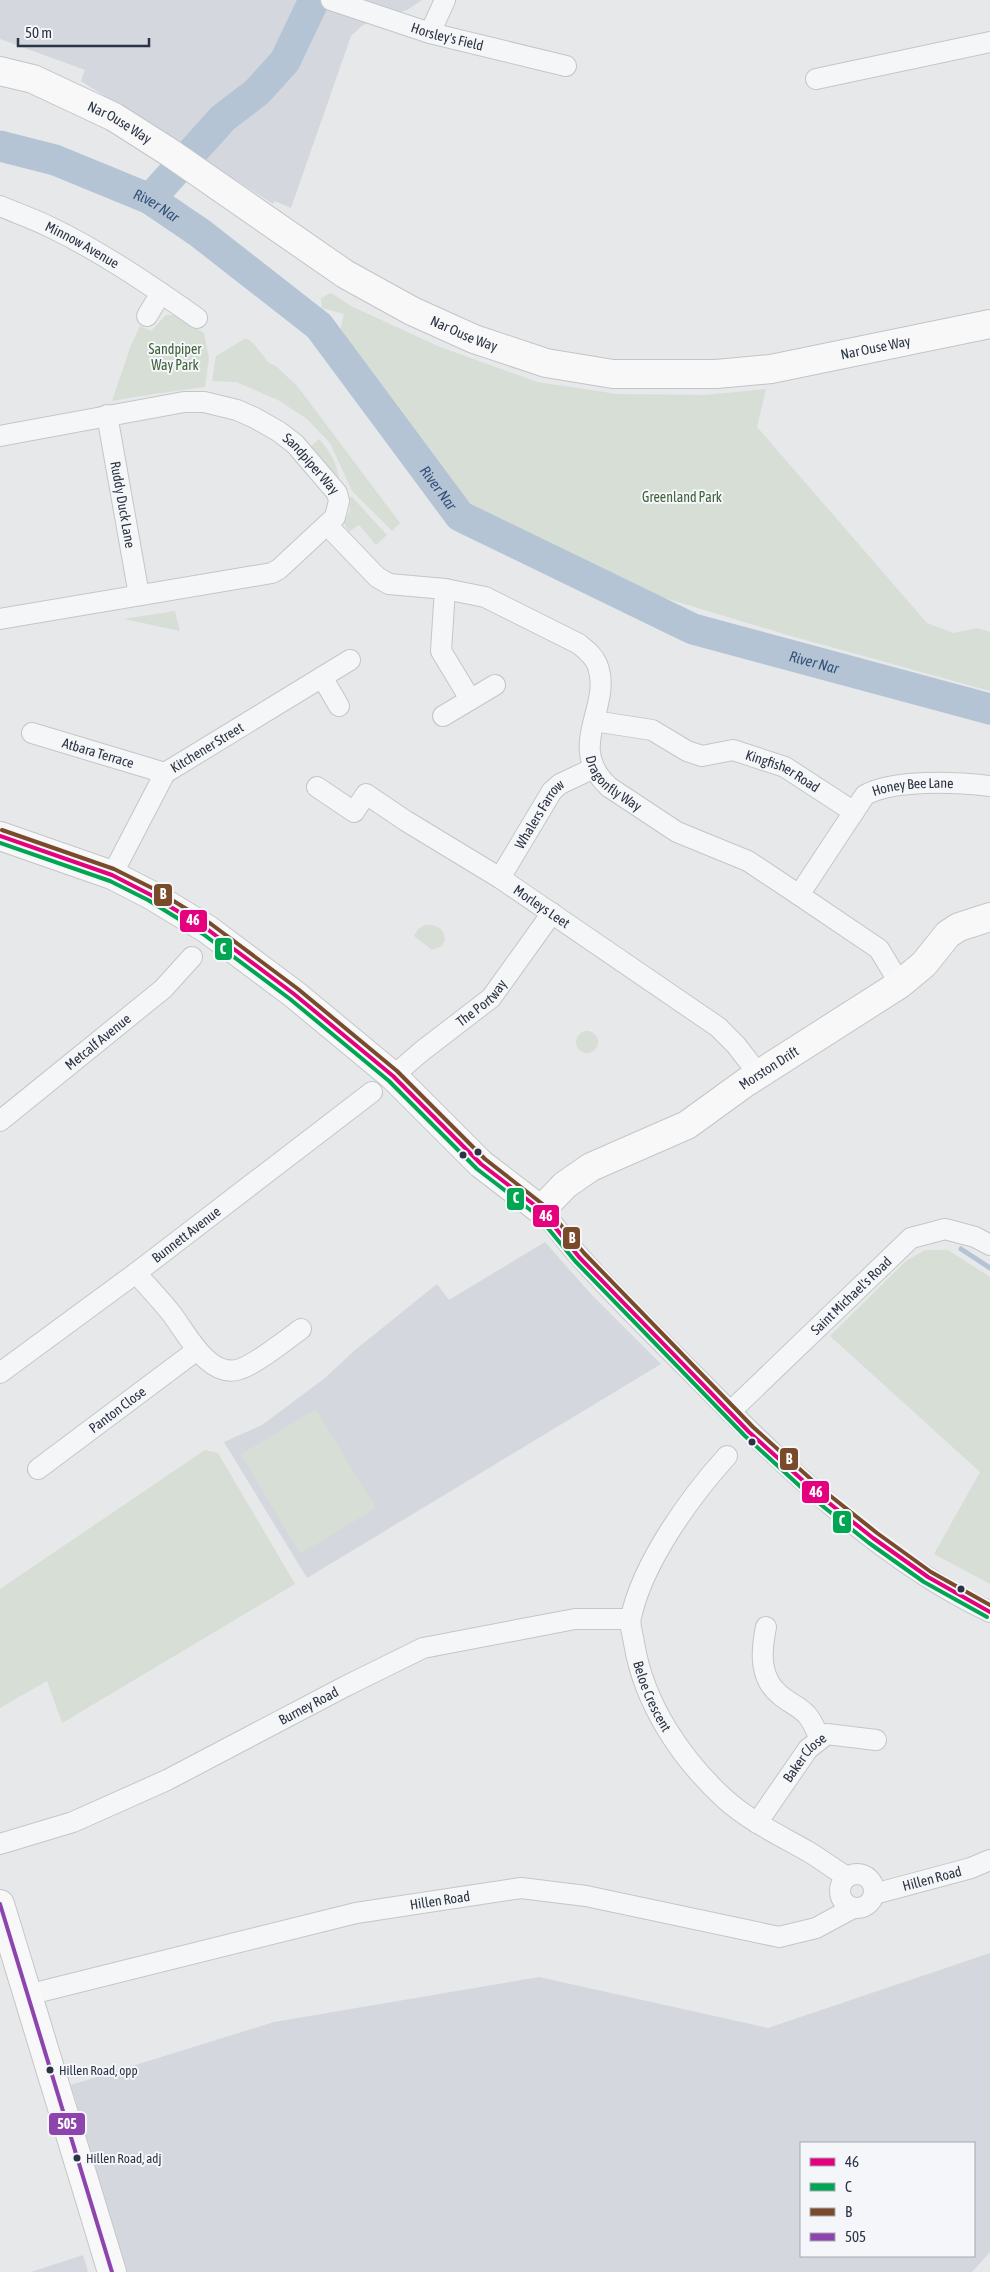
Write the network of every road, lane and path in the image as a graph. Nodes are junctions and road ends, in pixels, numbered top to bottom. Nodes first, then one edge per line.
1 (331, 0) edge
2 (445, 0) edge
3 (430, 33) junction
4 (990, 42) edge
5 (566, 66) dead end
6 (0, 71) edge
7 (816, 79) dead end
8 (0, 206) edge
9 (161, 293) junction
10 (147, 316) dead end
11 (197, 318) dead end
12 (990, 324) edge
13 (107, 415) junction
14 (0, 436) edge
15 (328, 525) junction
16 (445, 589) junction
17 (139, 595) junction
18 (0, 619) edge
19 (350, 660) dead end
20 (322, 677) junction
21 (495, 685) dead end
22 (470, 699) junction
23 (339, 706) dead end
24 (443, 716) dead end
25 (594, 721) junction
26 (32, 734) dead end
27 (594, 768) junction
28 (165, 772) junction
29 (990, 786) edge
30 (317, 787) dead end
31 (854, 812) junction
32 (0, 836) edge
33 (112, 875) junction
34 (500, 878) junction
35 (799, 895) junction
36 (552, 913) junction
37 (990, 916) edge
38 (192, 957) dead end
39 (900, 984) junction
40 (759, 1075) junction
41 (382, 1084) junction
42 (0, 1121) edge
43 (542, 1210) junction
44 (990, 1245) edge
45 (136, 1272) junction
46 (302, 1329) dead end
47 (197, 1350) junction
48 (0, 1373) edge
49 (730, 1412) junction
50 (727, 1456) dead end
51 (38, 1469) dead end
52 (990, 1612) edge
53 (630, 1619) junction
54 (766, 1627) dead end
55 (820, 1739) junction
56 (876, 1740) dead end
57 (757, 1823) junction
58 (0, 1844) edge
59 (990, 1860) edge
60 (847, 1877) junction
61 (874, 1894) junction
62 (0, 1904) edge
63 (853, 1908) junction
64 (27, 1995) junction
65 (112, 2272) edge

1 - 3 street, Horsley's Field
2 - 3 street
3 - 5 street, Horsley's Field
4 - 7 street
6 - 12 street, Nar Ouse Way
8 - 9 street, Minnow Avenue
9 - 10 street
9 - 11 street, Minnow Avenue
13 - 14 street, Sandpiper Way
13 - 15 street, Sandpiper Way
13 - 17 street, Ruddy Duck Lane
15 - 16 street, Dragonfly Way
15 - 17 street, Sandpiper Way
16 - 22 street
16 - 25 street, Dragonfly Way
17 - 18 street, Sandpiper Way
19 - 20 street, Kitchener Street
20 - 23 street
20 - 28 street, Kitchener Street
21 - 22 street
22 - 24 street
25 - 27 street, Dragonfly Way
25 - 31 street, Kingfisher Road
26 - 28 street, Atbara Terrace
27 - 34 street, Whalers Farrow
27 - 35 street, Dragonfly Way
28 - 33 street, Kitchener Street
29 - 31 street, Honey Bee Lane
30 - 34 street, Morleys Leet
31 - 35 street, Honey Bee Lane
32 - 33 street
33 - 41 street
34 - 36 street, Morleys Leet
35 - 39 street, Dragonfly Way
36 - 40 street, Morleys Leet
36 - 41 street, The Portway
37 - 39 street, Morston Drift
38 - 42 street, Metcalf Avenue
39 - 40 street, Morston Drift
40 - 43 street, Morston Drift
41 - 43 street
41 - 45 street, Bunnett Avenue
43 - 49 street
44 - 49 street, Saint Michael's Road
45 - 47 street
45 - 48 street, Bunnett Avenue
46 - 47 street
47 - 51 street, Panton Close
49 - 52 street
50 - 53 street, Beloe Crescent
53 - 57 street, Beloe Crescent
53 - 58 street, Burney Road
54 - 55 street
55 - 56 street, Baker Close
55 - 57 street, Baker Close
57 - 60 street, Beloe Crescent
59 - 61 street, Hillen Road
60 - 61 street
60 - 63 street
61 - 63 street, Hillen Road
62 - 64 street
63 - 64 street, Hillen Road
64 - 65 street

